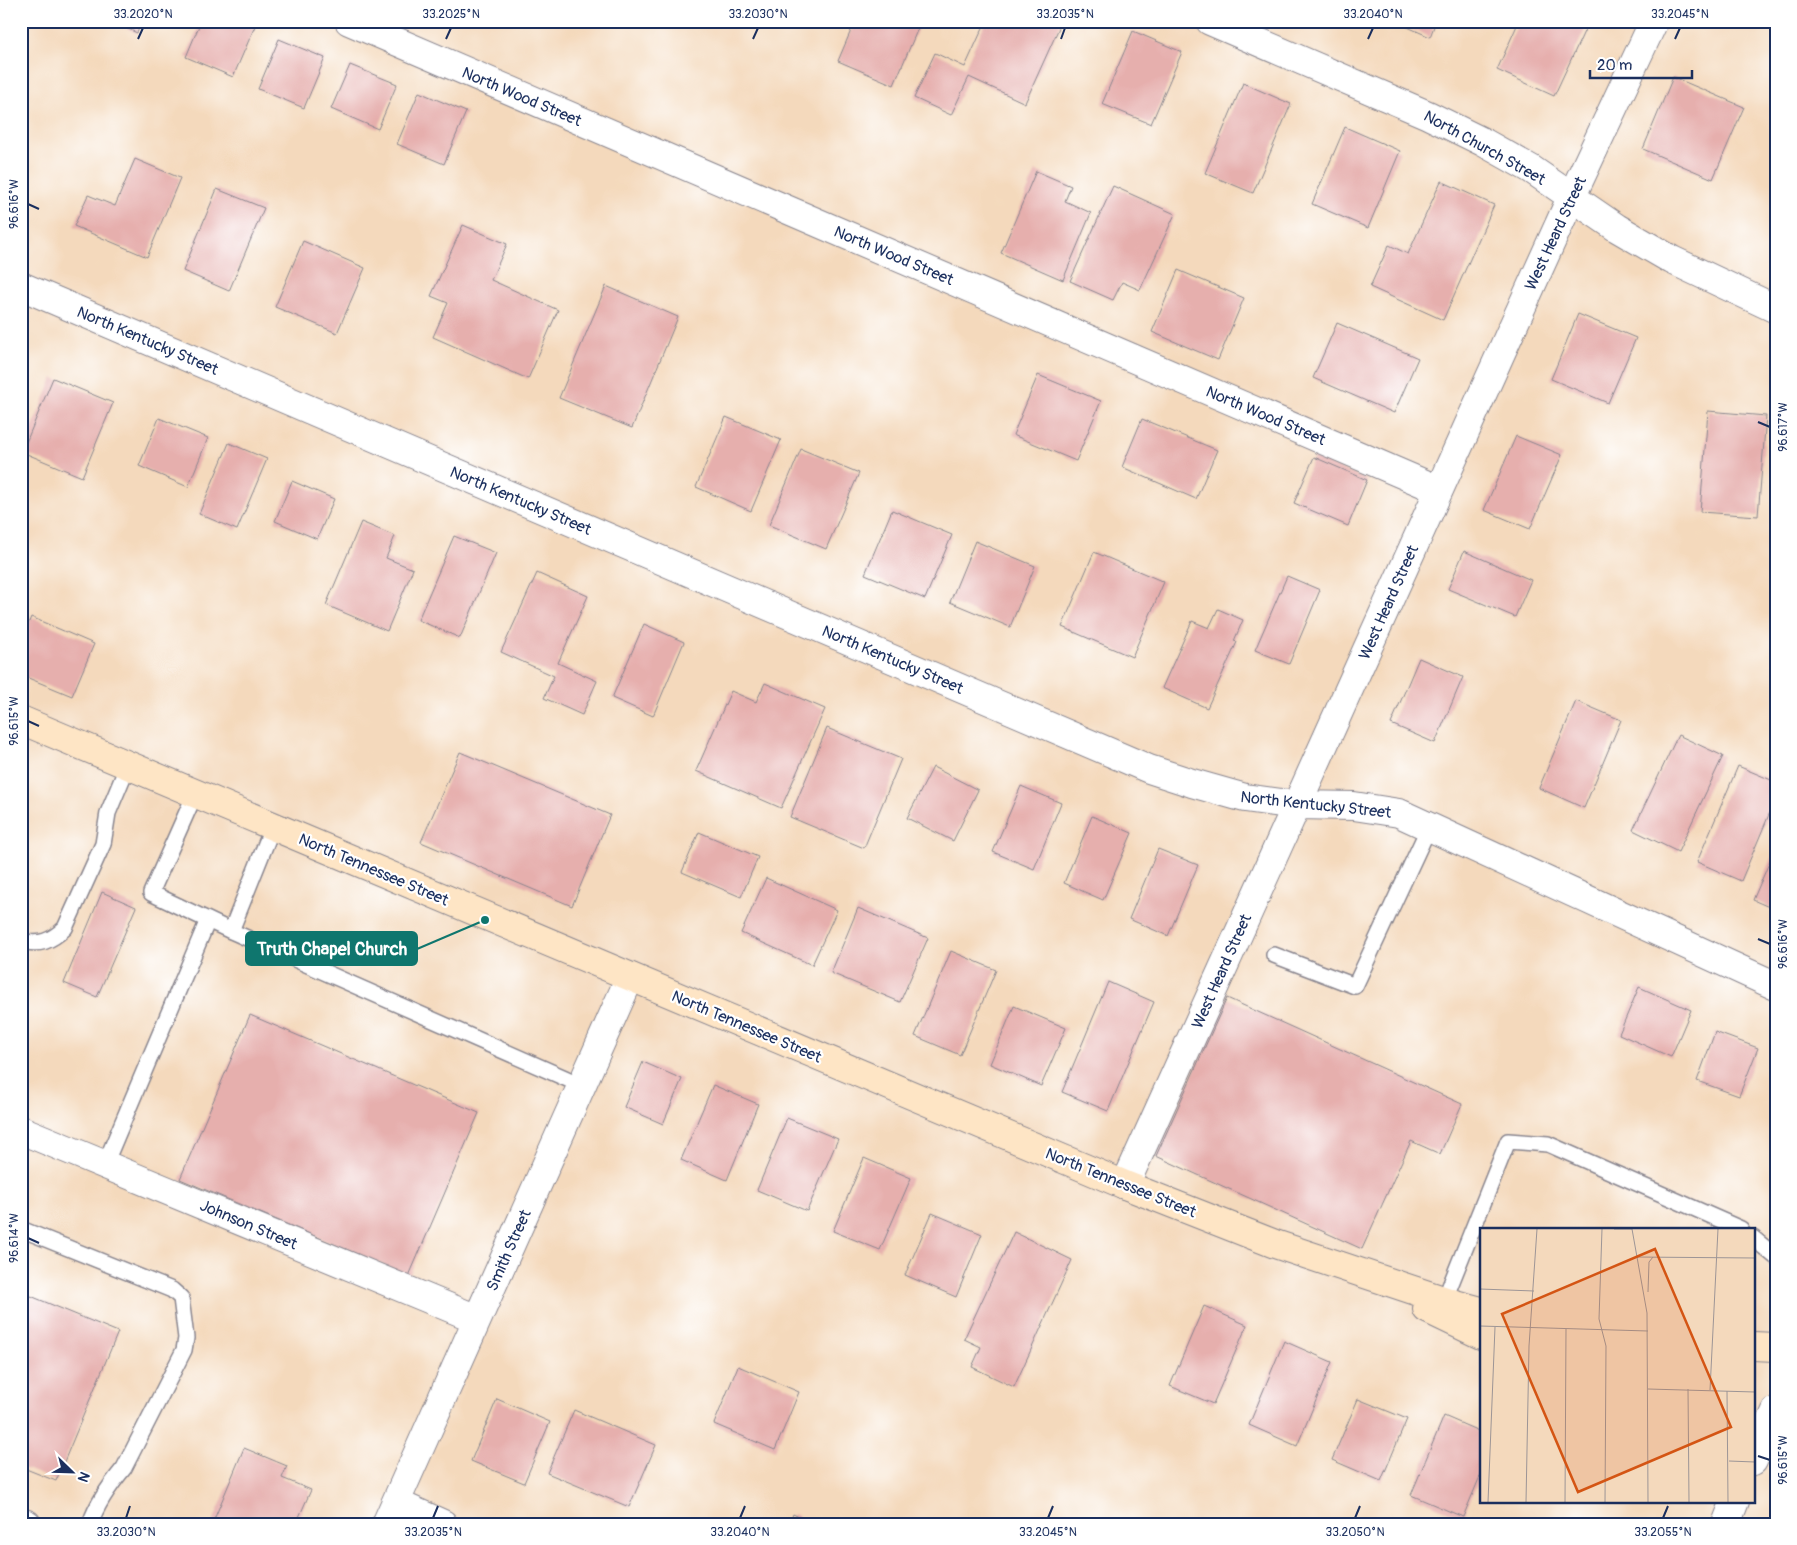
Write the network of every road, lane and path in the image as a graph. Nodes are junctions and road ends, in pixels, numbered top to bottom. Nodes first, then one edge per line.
1 (349, 21) edge
2 (1210, 21) edge
3 (1654, 21) edge
4 (1571, 198) junction
5 (21, 286) edge
6 (1776, 309) edge
7 (1439, 490) junction
8 (21, 720) edge
9 (128, 765) junction
10 (195, 794) junction
11 (1296, 804) junction
12 (273, 826) junction
13 (1429, 827) junction
14 (208, 920) junction
15 (231, 931) junction
16 (21, 941) edge
17 (1274, 955) dead end
18 (630, 977) junction
19 (1776, 986) edge
20 (581, 1085) junction
21 (21, 1130) edge
22 (105, 1164) junction
23 (1125, 1185) junction
24 (21, 1228) edge
25 (1739, 1228) edge
26 (1754, 1239) edge
27 (1776, 1257) edge
28 (1441, 1308) junction
29 (1480, 1311) edge
30 (477, 1319) junction
31 (1480, 1334) edge
32 (1754, 1346) edge
33 (1776, 1347) edge
34 (1776, 1411) edge
35 (1754, 1459) edge
36 (1735, 1502) edge
37 (391, 1513) edge
38 (21, 1522) edge
39 (27, 1524) edge
40 (90, 1524) edge
41 (443, 1524) edge
42 (1726, 1524) edge

1 - 7 street, North Wood Street
2 - 4 street, North Church Street
3 - 4 street, West Heard Street
4 - 6 street, North Church Street
4 - 7 street, West Heard Street
5 - 11 street, North Kentucky Street
7 - 11 street, West Heard Street
8 - 9 street, North Tennessee Street
9 - 10 street, North Tennessee Street
9 - 16 lane
10 - 12 street, North Tennessee Street
10 - 14 lane
11 - 13 street, North Kentucky Street
11 - 23 street, West Heard Street
12 - 15 lane
12 - 18 street, North Tennessee Street
13 - 17 lane
13 - 19 street, North Kentucky Street
14 - 15 lane
14 - 22 lane
15 - 20 lane
18 - 20 street, Smith Street
18 - 23 street, North Tennessee Street
20 - 30 street, Smith Street
21 - 22 street, Johnson Street
22 - 30 street, Johnson Street
23 - 28 street, North Tennessee Street
24 - 40 lane
25 - 28 lane
26 - 27 lane
28 - 29 street
28 - 31 street
30 - 37 street, Smith Street
32 - 33 street
34 - 35 street
36 - 42 street
37 - 41 street
38 - 39 street

